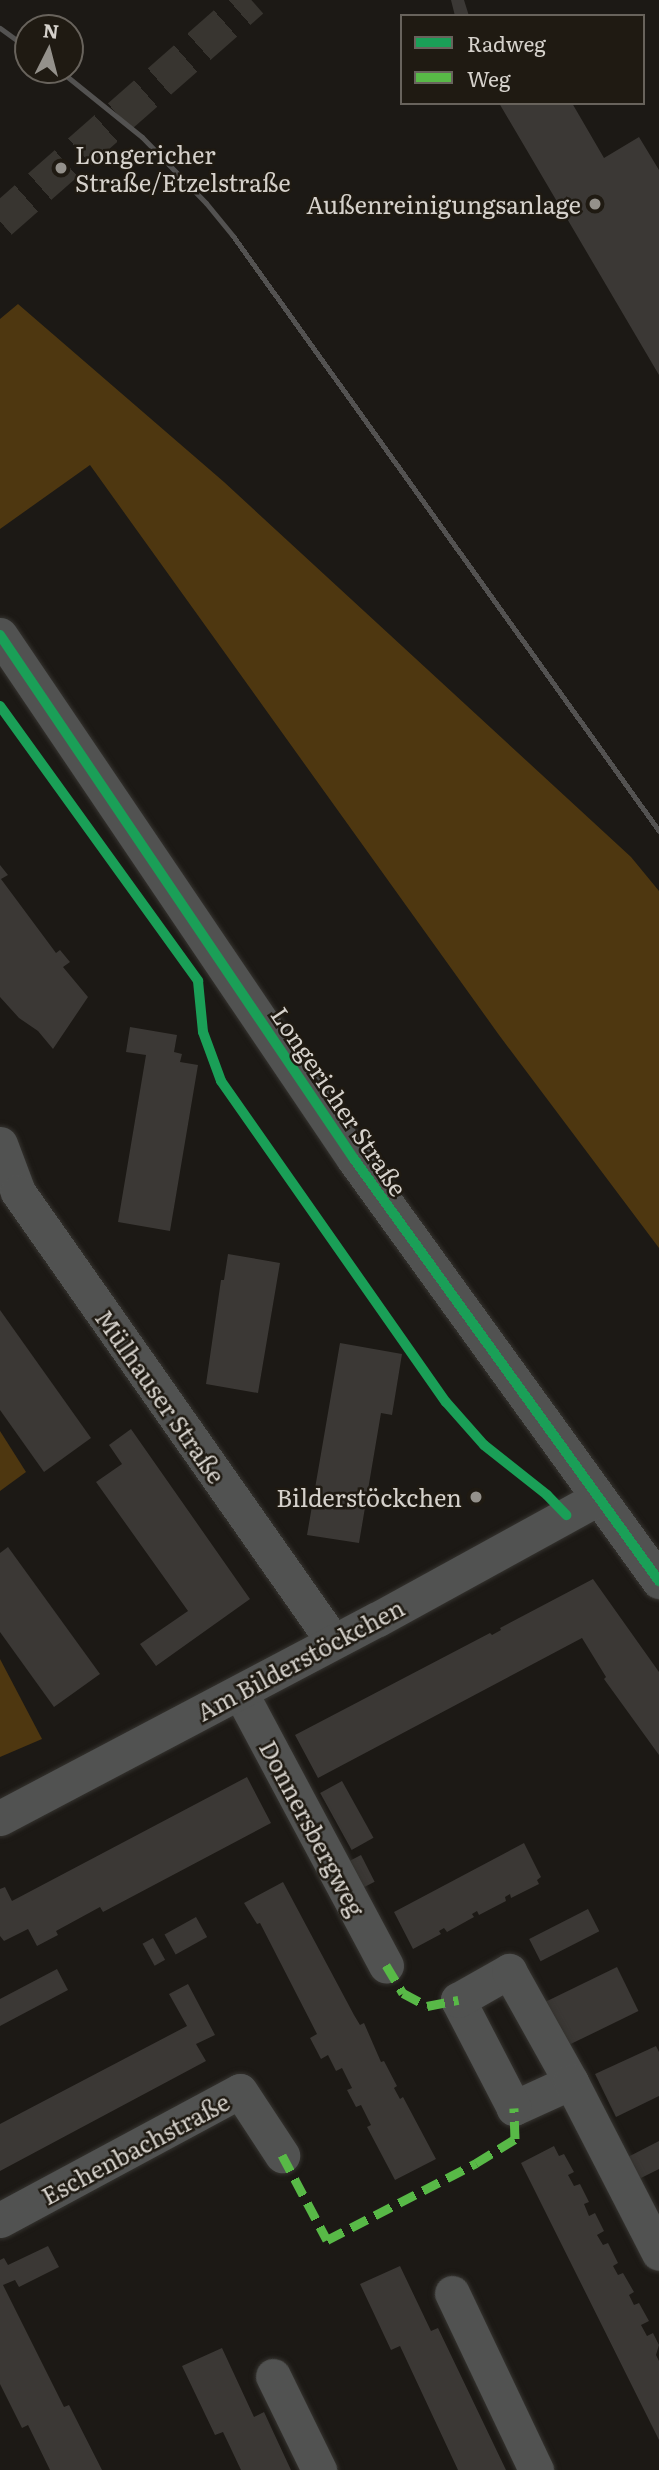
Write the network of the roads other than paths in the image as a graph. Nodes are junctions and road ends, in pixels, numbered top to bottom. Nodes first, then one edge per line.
1 (0, 635) edge
2 (0, 1144) edge
3 (598, 1498) junction
4 (659, 1581) edge
5 (333, 1641) junction
6 (240, 1692) junction
7 (0, 1818) edge
8 (386, 1965) dead end
9 (571, 2082) dead end
10 (282, 2155) dead end
11 (0, 2220) edge
12 (659, 2253) edge
13 (452, 2293) dead end
14 (273, 2376) dead end
15 (318, 2470) edge
16 (536, 2470) edge

1 - 3 street, Longericher Straße
2 - 5 street, Mülhauser Straße
3 - 4 street, Longericher Straße
3 - 5 street, Am Bilderstöckchen
5 - 6 street, Am Bilderstöckchen
6 - 7 street, Am Bilderstöckchen
6 - 8 street, Donnersbergweg
9 - 12 street
10 - 11 street, Eschenbachstraße
13 - 16 street
14 - 15 street

